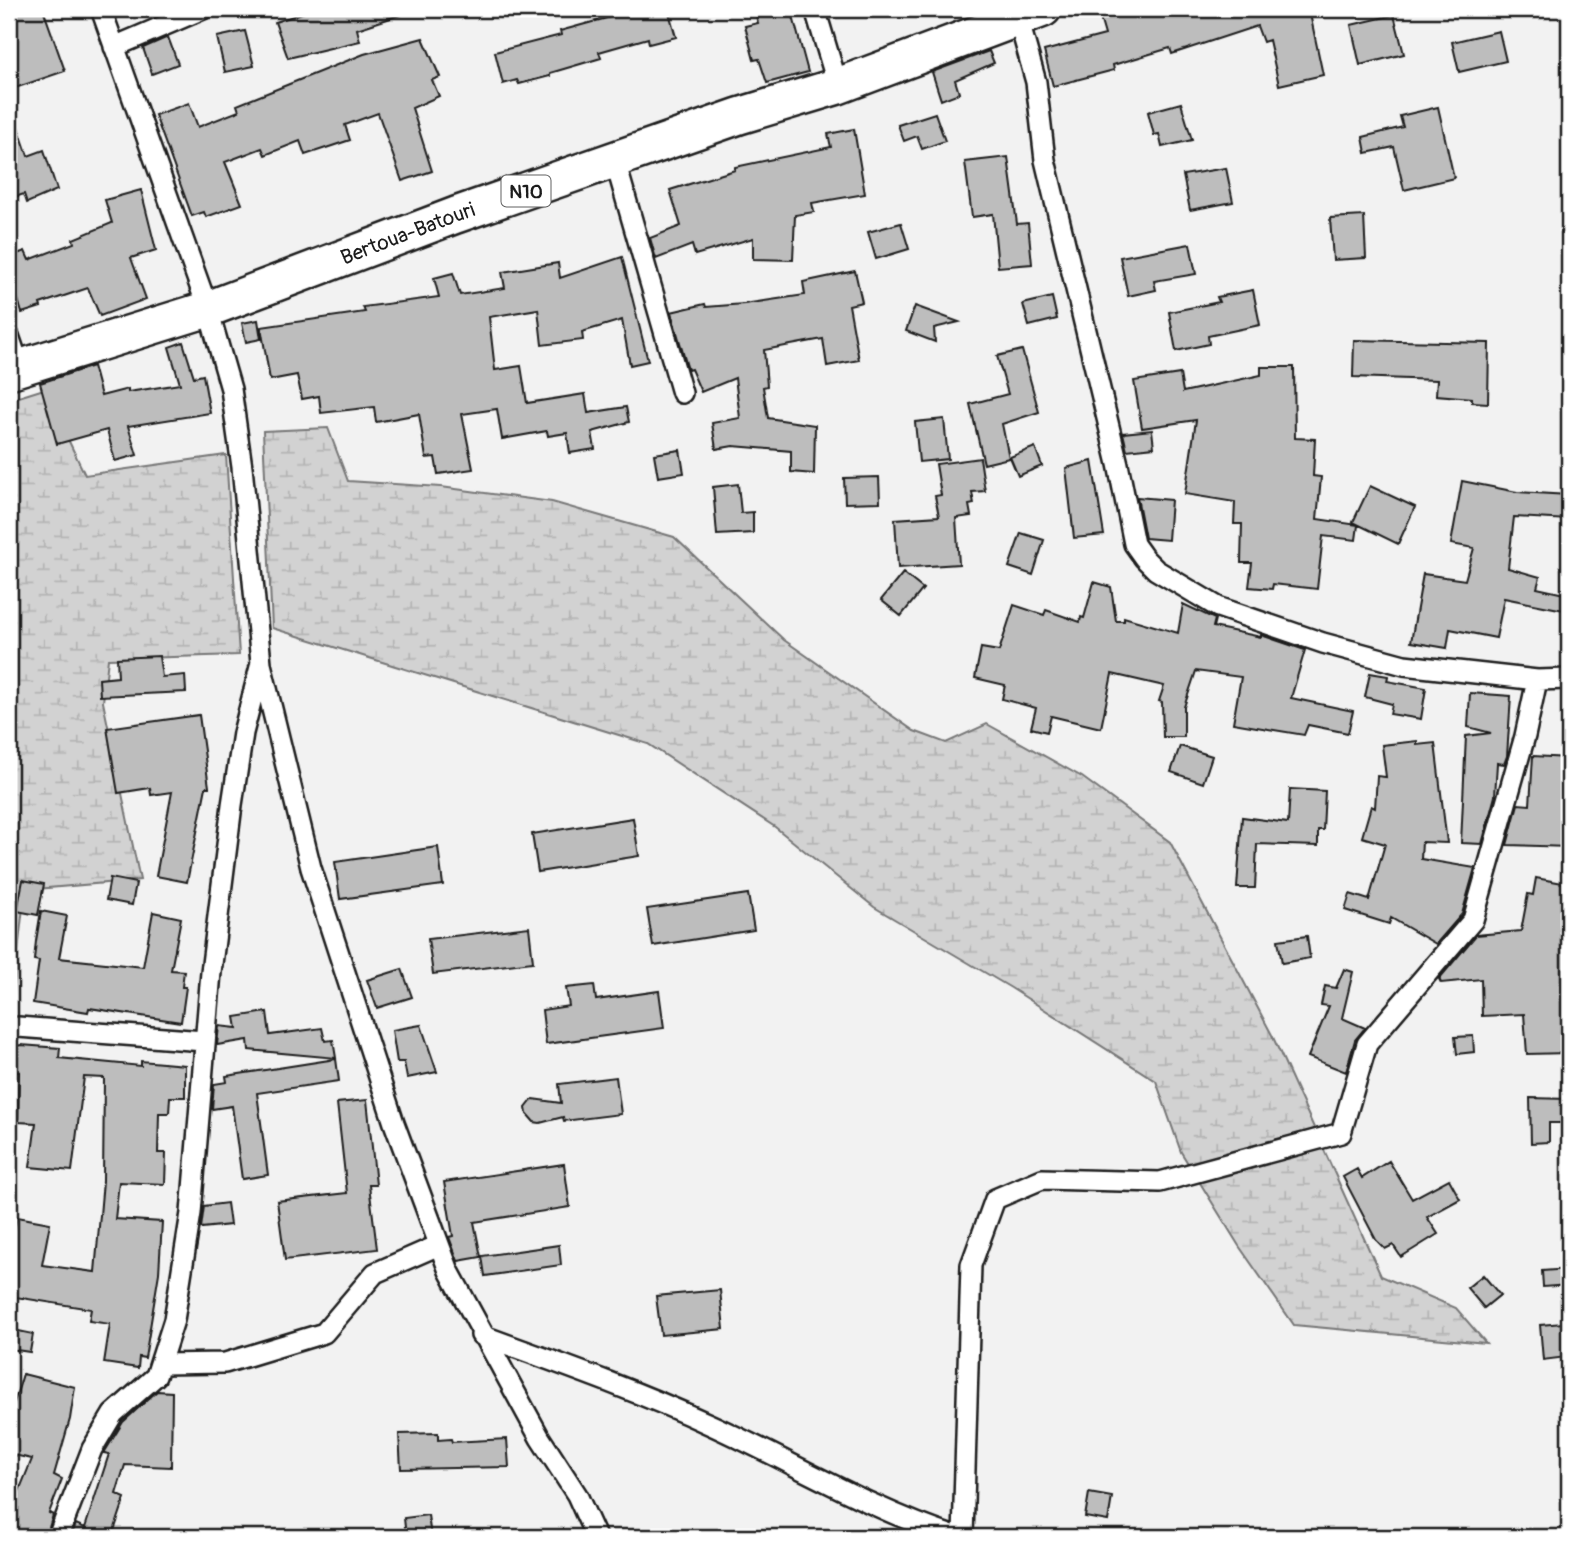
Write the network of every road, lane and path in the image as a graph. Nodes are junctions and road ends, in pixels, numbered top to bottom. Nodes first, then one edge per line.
1 (101, 9) edge
2 (203, 9) edge
3 (815, 9) edge
4 (1030, 13) edge
5 (114, 47) junction
6 (838, 86) junction
7 (615, 161) junction
8 (208, 309) junction
9 (13, 358) edge
10 (682, 393) dead end
11 (261, 663) junction
12 (1569, 679) edge
13 (1537, 680) junction
14 (18, 1027) dead end
15 (204, 1041) junction
16 (439, 1245) junction
17 (481, 1335) junction
18 (162, 1364) junction
19 (58, 1537) edge
20 (596, 1537) edge
21 (955, 1537) edge
22 (963, 1537) edge

1 - 5 street
2 - 5 street
3 - 6 street
4 - 6 highway, Bertoua-Batouri / N10
4 - 13 street
5 - 8 street
6 - 7 highway, Bertoua-Batouri / N10
7 - 8 highway, Bertoua-Batouri / N10
7 - 10 street
8 - 9 highway, Bertoua-Batouri / N10
8 - 11 street
11 - 15 street
11 - 16 street
12 - 13 street
13 - 22 street
14 - 15 street
15 - 18 street
16 - 17 street
16 - 18 street
17 - 20 street
17 - 21 street
18 - 19 street

